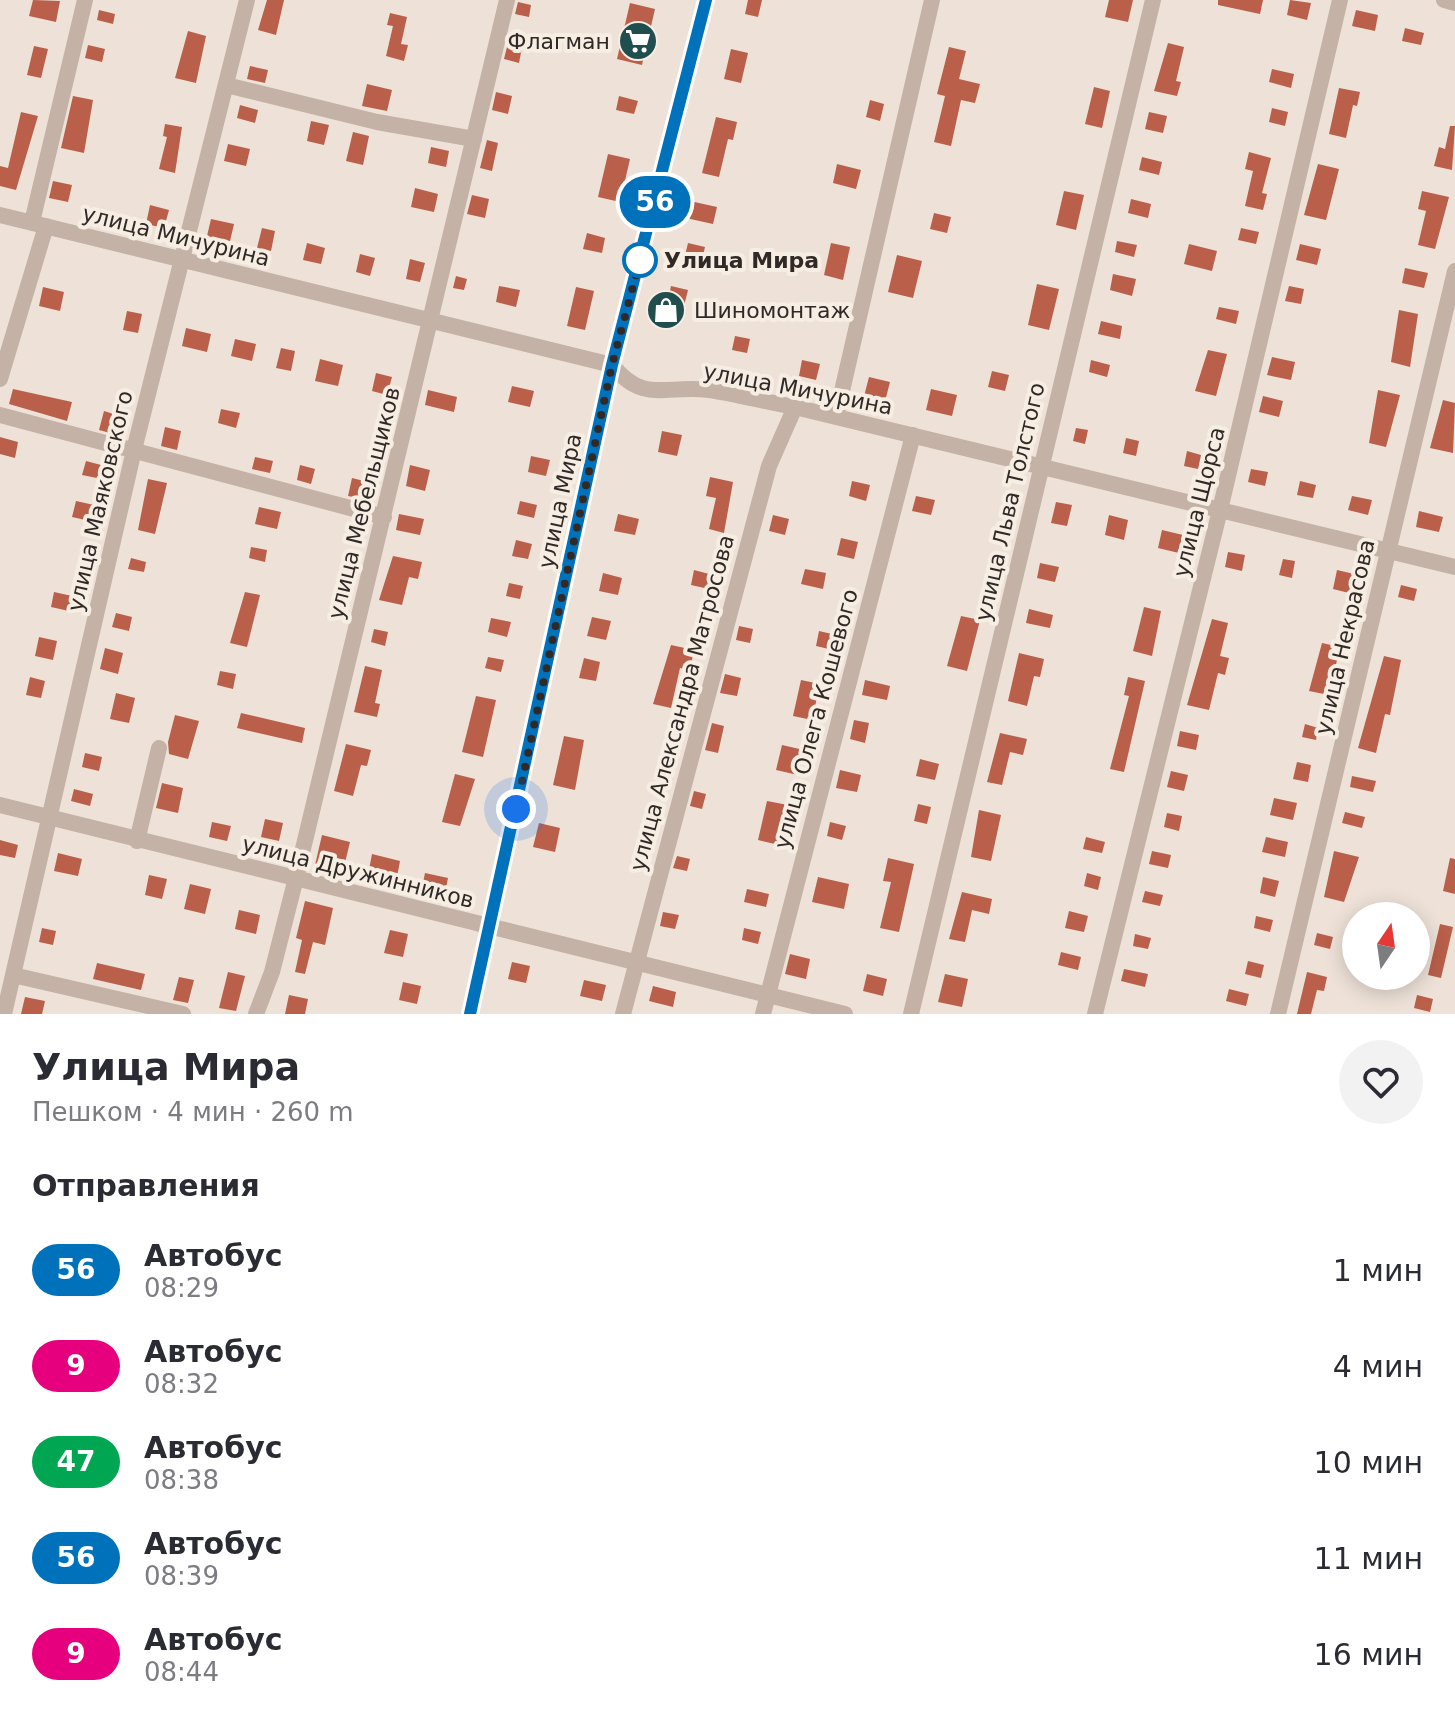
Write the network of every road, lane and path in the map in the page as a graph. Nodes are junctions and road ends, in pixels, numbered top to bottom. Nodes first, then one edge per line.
1 (85, 0) edge
2 (247, 0) edge
3 (507, 0) edge
4 (706, 0) edge
5 (932, 0) edge
6 (1153, 0) edge
7 (1340, 0) edge
8 (1444, 0) edge
9 (1455, 3) edge
10 (226, 85) junction
11 (474, 139) junction
12 (0, 215) edge
13 (39, 224) junction
14 (181, 260) junction
15 (1455, 271) edge
16 (431, 322) junction
17 (612, 365) junction
18 (0, 379) edge
19 (795, 407) junction
20 (0, 415) edge
21 (836, 417) junction
22 (913, 435) junction
23 (134, 450) junction
24 (1041, 468) junction
25 (1220, 510) junction
26 (384, 517) junction
27 (1388, 551) junction
28 (1455, 567) edge
29 (159, 748) dead end
30 (0, 805) edge
31 (50, 817) junction
32 (137, 841) junction
33 (296, 878) junction
34 (491, 927) junction
35 (635, 961) junction
36 (13, 975) junction
37 (768, 994) junction
38 (4, 1014) edge
39 (183, 1014) edge
40 (256, 1014) edge
41 (470, 1014) edge
42 (623, 1014) edge
43 (763, 1014) edge
44 (845, 1014) edge
45 (911, 1014) edge
46 (1095, 1014) edge
47 (1278, 1014) edge

1 - 13 street
2 - 10 street, улица Маяковского
3 - 11 street, улица Мебельщиков
4 - 17 street, улица Мира
5 - 21 street
6 - 24 street, улица Льва Толстого
7 - 25 street, улица Щорса
8 - 9 street
10 - 11 street
10 - 14 street, улица Маяковского
11 - 16 street, улица Мебельщиков
12 - 13 street, улица Мичурина
13 - 14 street, улица Мичурина
13 - 18 street
14 - 16 street, улица Мичурина
14 - 23 street, улица Маяковского
15 - 27 street, улица Некрасова
16 - 17 street, улица Мичурина
16 - 26 street, улица Мебельщиков
17 - 19 street, улица Мичурина
17 - 34 street, улица Мира
19 - 21 street, улица Мичурина
19 - 35 street, улица Александра Матросова
20 - 23 street
21 - 22 street, улица Мичурина
22 - 24 street, улица Мичурина
22 - 37 street, улица Олега Кошевого
23 - 26 street
23 - 31 street, улица Маяковского
24 - 25 street, улица Мичурина
24 - 45 street, улица Льва Толстого
25 - 27 street, улица Мичурина
25 - 46 street, улица Щорса
26 - 33 street, улица Мебельщиков
27 - 28 street, улица Мичурина
27 - 47 street, улица Некрасова
29 - 32 street
30 - 31 street, улица Дружинников
31 - 32 street, улица Дружинников
31 - 36 street, улица Маяковского
32 - 33 street, улица Дружинников
33 - 34 street, улица Дружинников
33 - 40 street, улица Мебельщиков
34 - 35 street, улица Дружинников
34 - 41 street, улица Мира
35 - 37 street, улица Дружинников
35 - 42 street, улица Александра Матросова
36 - 38 street, улица Маяковского
36 - 39 street
37 - 43 street, улица Олега Кошевого
37 - 44 street, улица Дружинников

